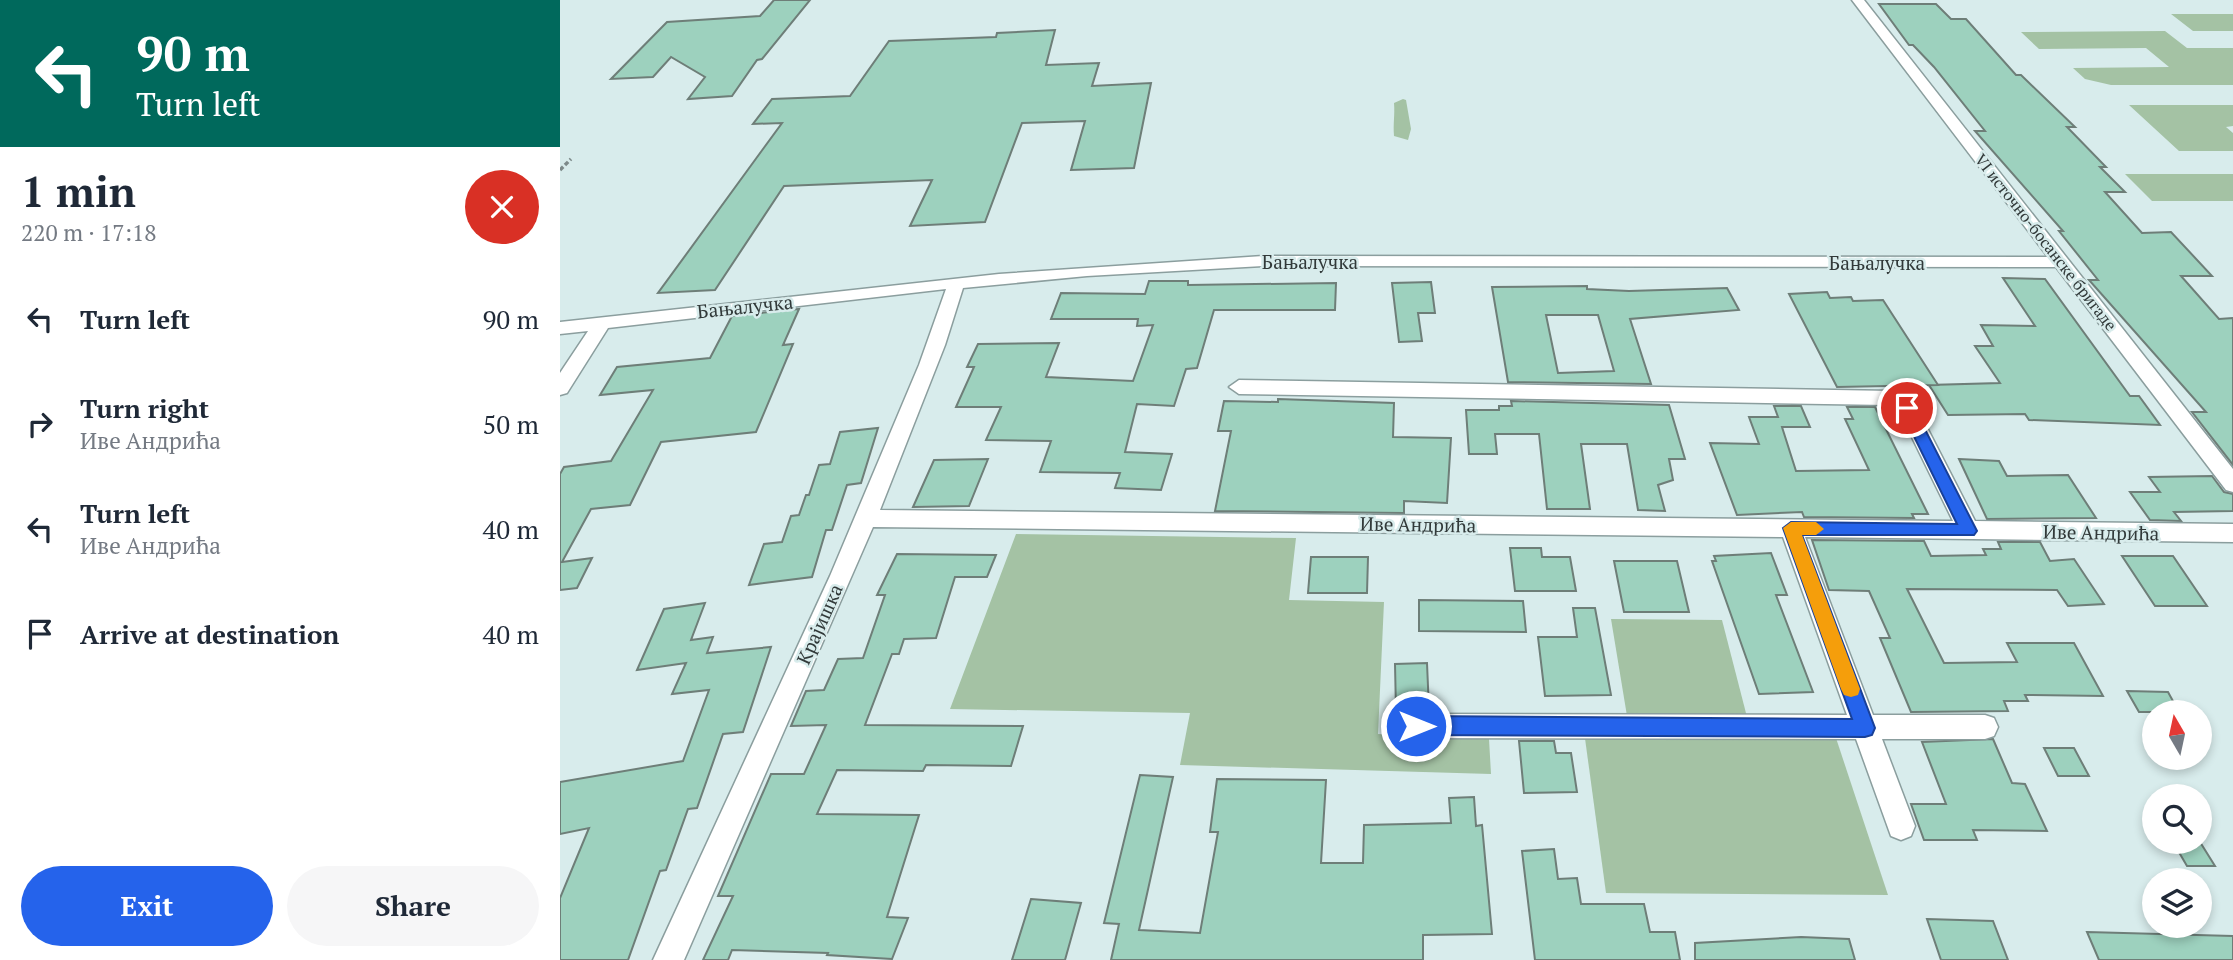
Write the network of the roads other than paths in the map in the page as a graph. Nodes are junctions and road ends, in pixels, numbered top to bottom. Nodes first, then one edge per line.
1 (1858, 0) edge
2 (2063, 262) junction
3 (956, 283) junction
4 (602, 323) junction
5 (560, 328) edge
6 (1239, 387) dead end
7 (560, 388) edge
8 (2233, 484) edge
9 (867, 518) junction
10 (1791, 528) junction
11 (1969, 531) junction
12 (2233, 533) edge
13 (1416, 726) dead end
14 (1985, 727) dead end
15 (1865, 728) junction
16 (1901, 826) dead end
17 (668, 960) edge

1 - 2 street, VI источно-босанске бригаде
2 - 3 street, Бањалучка
2 - 8 street, VI источно-босанске бригаде
3 - 4 street, Бањалучка
3 - 9 street, Крајишка
4 - 5 street, Бањалучка
4 - 7 street
6 - 11 street
9 - 10 street, Иве Андрића
9 - 17 street, Крајишка
10 - 11 street, Иве Андрића
10 - 15 street
11 - 12 street, Иве Андрића
13 - 15 street
14 - 15 street
15 - 16 street

